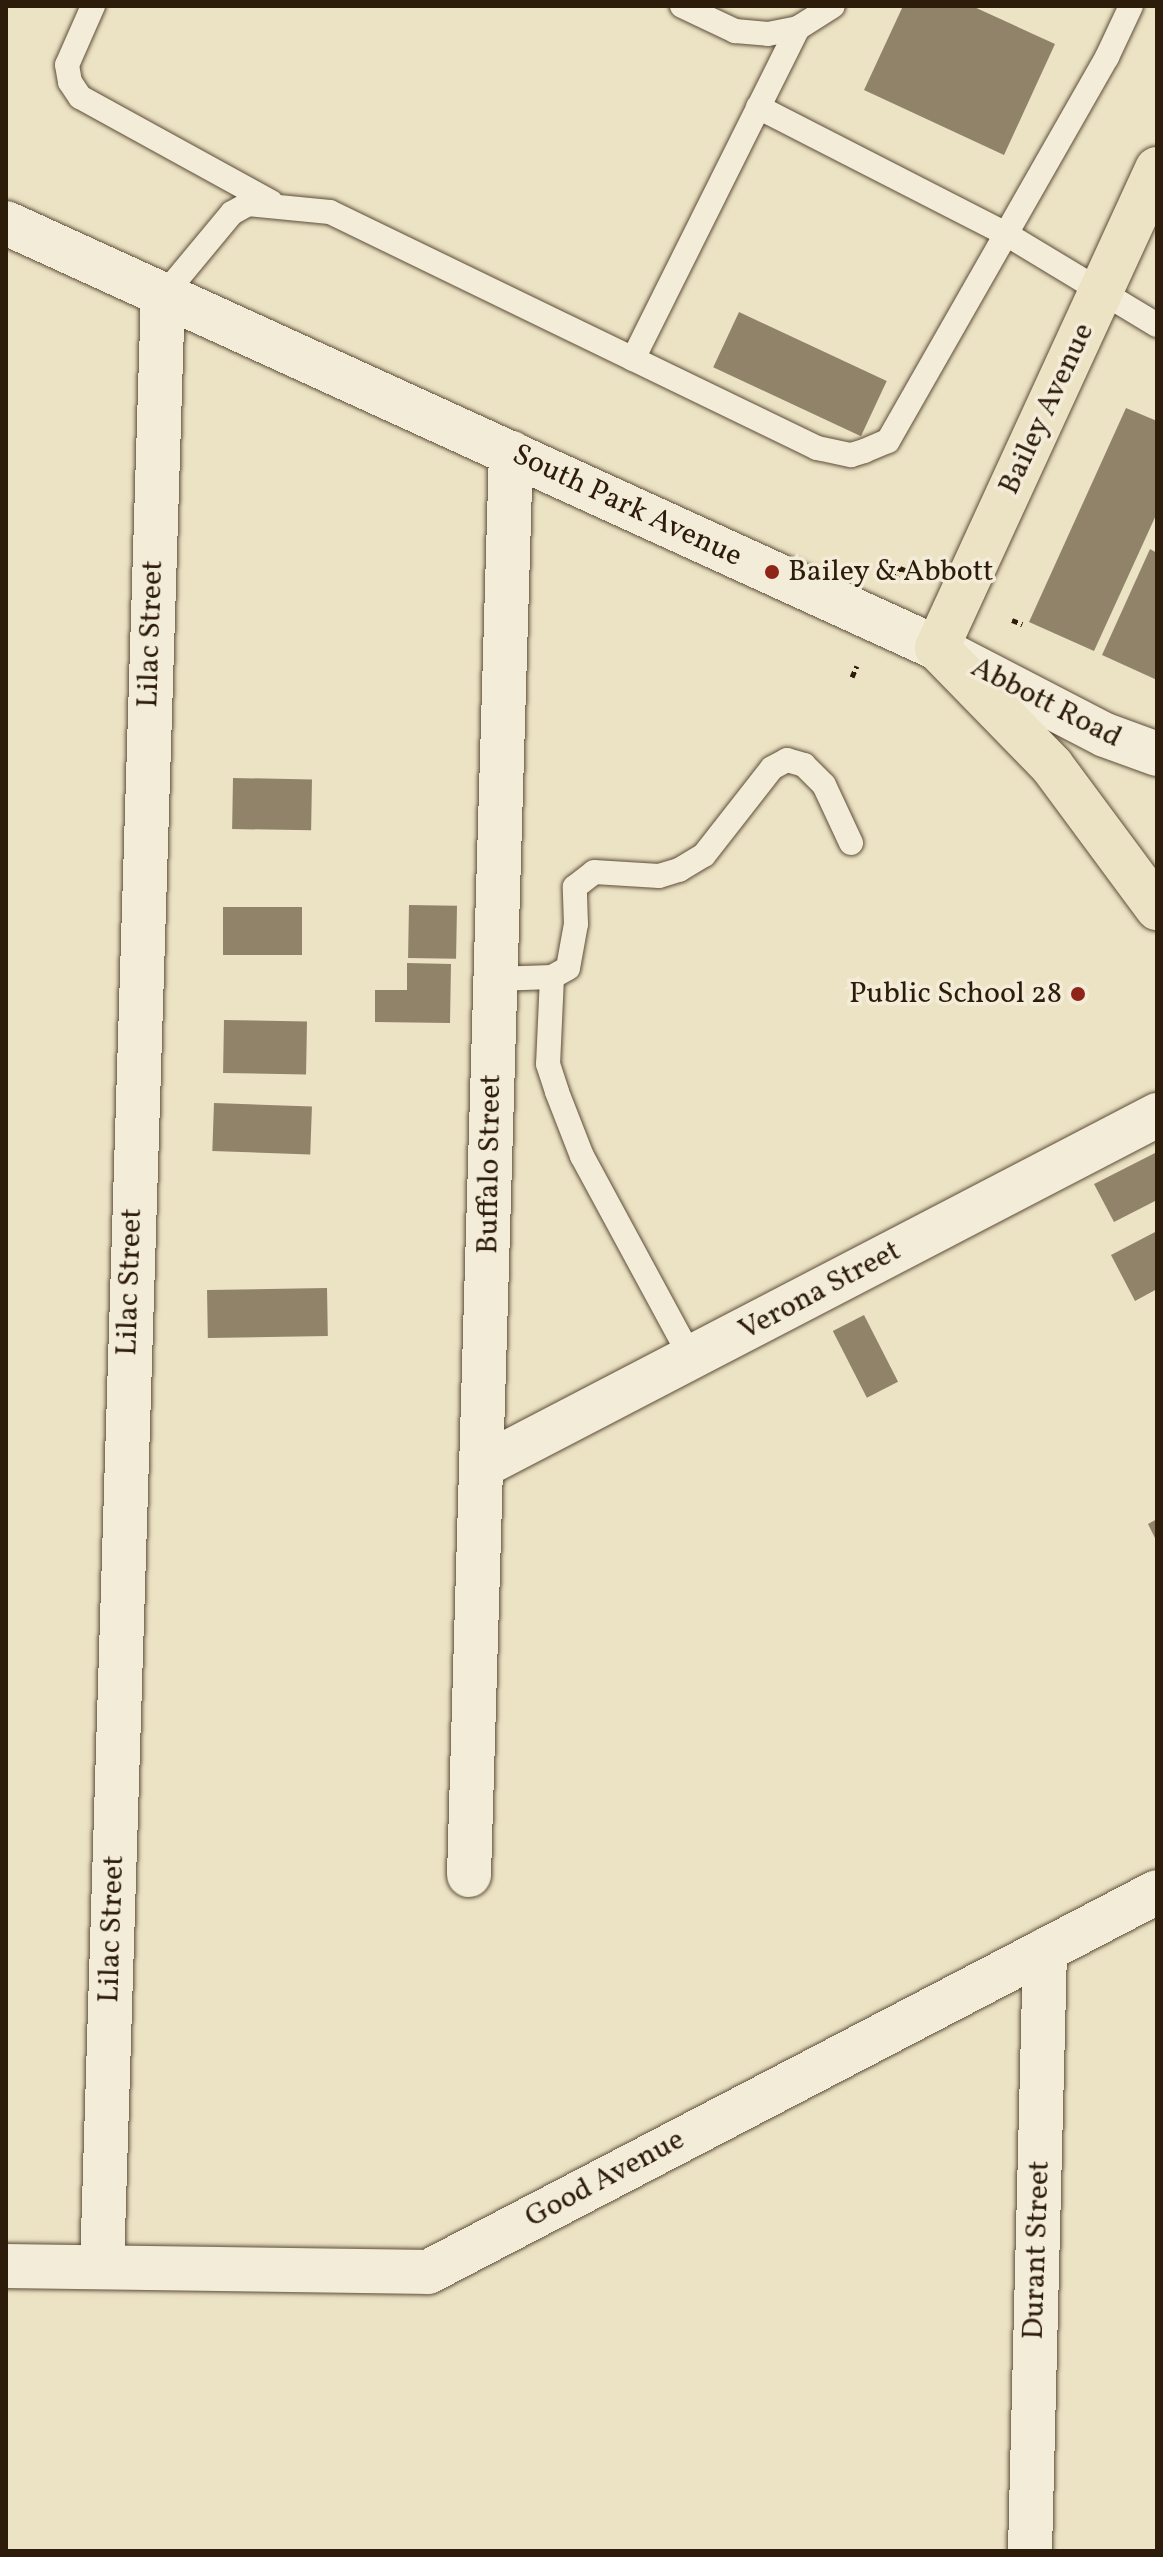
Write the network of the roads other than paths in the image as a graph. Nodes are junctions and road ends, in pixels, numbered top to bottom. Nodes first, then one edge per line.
1 (93, 6) edge
2 (682, 6) edge
3 (833, 6) edge
4 (1131, 6) edge
5 (798, 28) junction
6 (758, 107) junction
7 (1157, 169) edge
8 (275, 204) junction
9 (6, 223) edge
10 (1006, 234) junction
11 (1101, 292) junction
12 (163, 296) junction
13 (1157, 325) edge
14 (633, 359) junction
15 (511, 453) junction
16 (937, 648) junction
17 (1157, 754) edge
18 (851, 843) dead end
19 (1157, 908) edge
20 (552, 977) junction
21 (495, 979) junction
22 (1157, 1115) edge
23 (691, 1358) junction
24 (482, 1466) junction
25 (469, 1875) dead end
26 (1157, 1892) edge
27 (1045, 1950) junction
28 (6, 2266) edge
29 (102, 2267) junction
30 (1030, 2551) edge

1 - 8 lane
2 - 5 lane
3 - 5 lane
4 - 10 lane
5 - 6 lane
6 - 10 lane
6 - 14 lane
7 - 11 main road, Bailey Avenue
8 - 12 lane
8 - 14 lane
9 - 12 street, South Park Avenue
10 - 11 lane
10 - 14 lane
11 - 13 lane
11 - 16 main road, Bailey Avenue
12 - 15 street, South Park Avenue
12 - 29 street, Lilac Street
15 - 16 street, South Park Avenue
15 - 21 street, Buffalo Street
16 - 17 street, Abbott Road
16 - 19 main road, South Park Avenue
18 - 20 lane
20 - 21 lane
20 - 23 lane
21 - 24 street, Buffalo Street
22 - 23 street, Verona Street
23 - 24 street, Verona Street
24 - 25 street, Buffalo Street
26 - 27 street, Good Avenue
27 - 29 street, Good Avenue
27 - 30 street, Durant Street
28 - 29 street, Good Avenue

